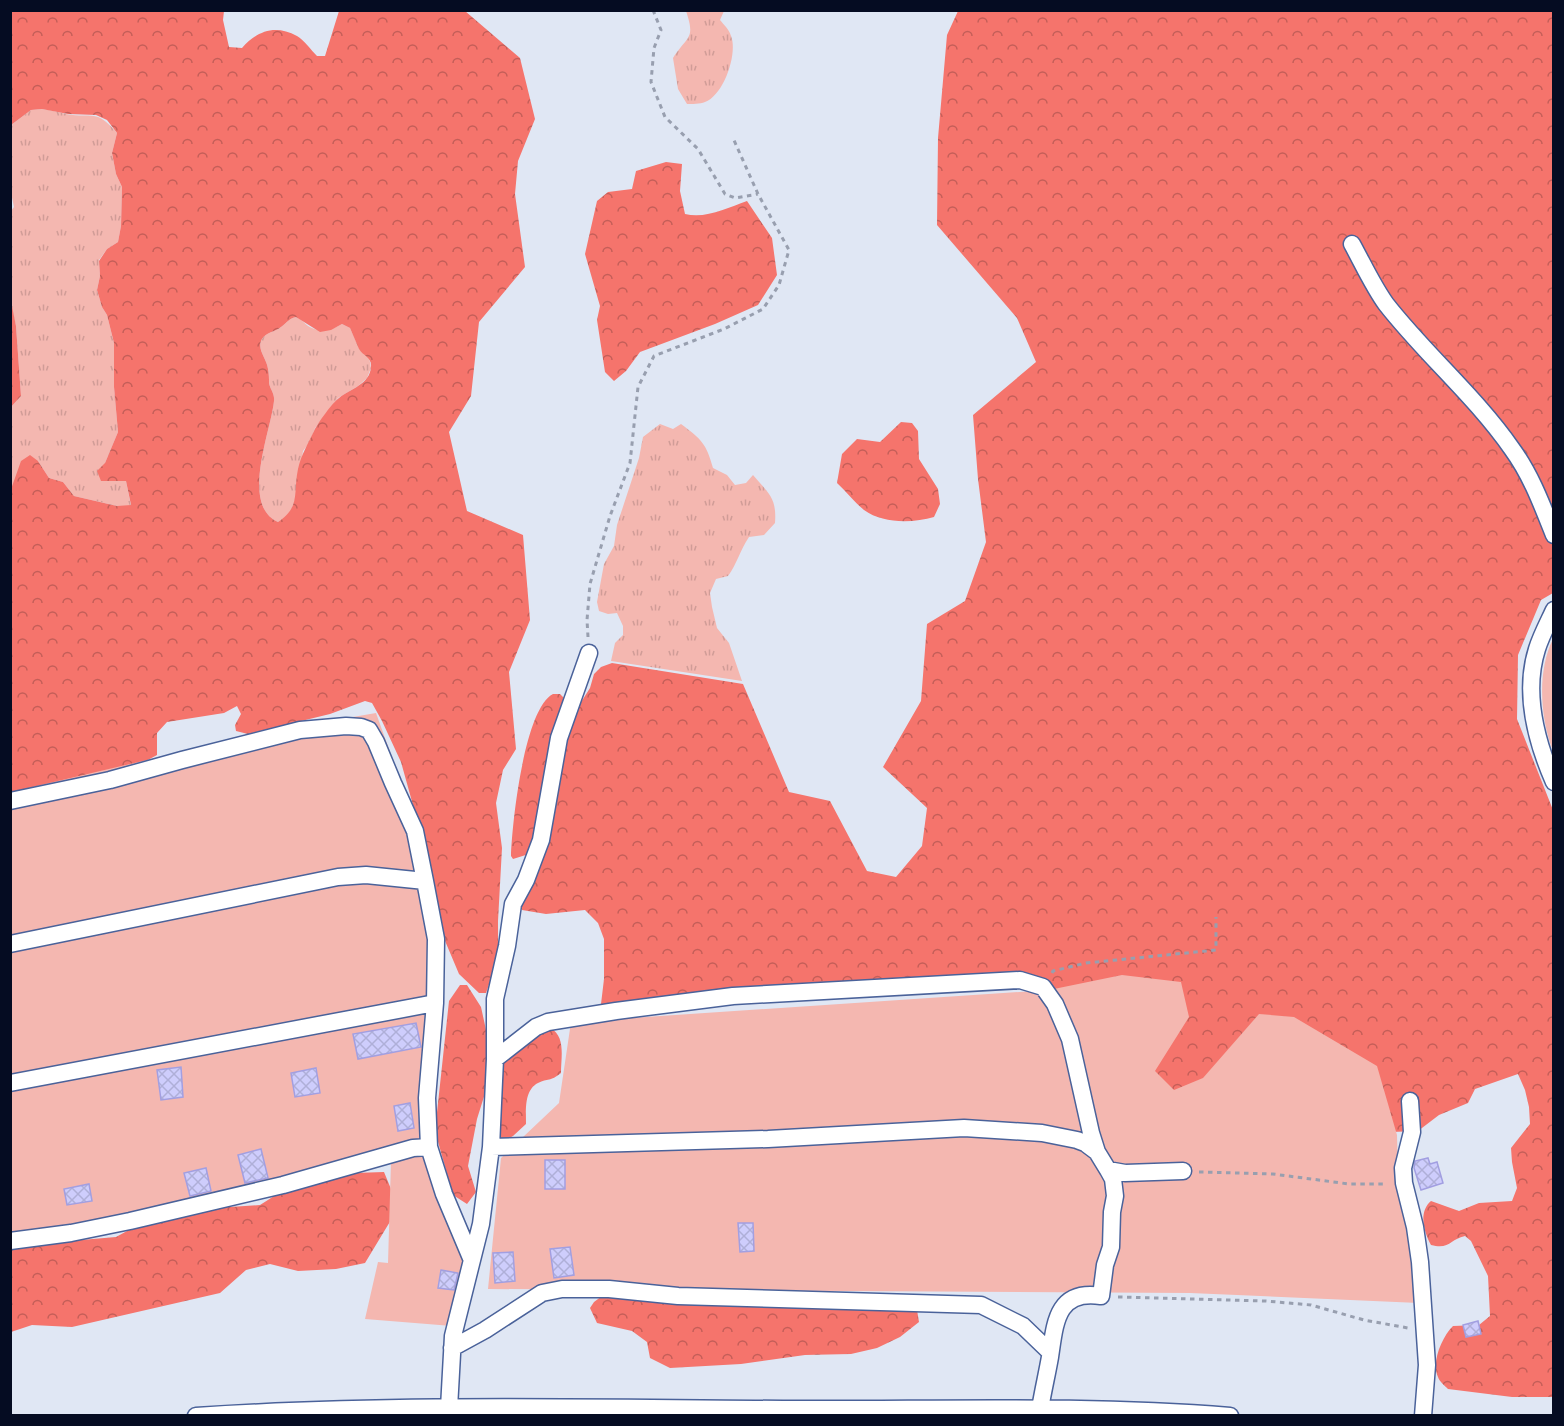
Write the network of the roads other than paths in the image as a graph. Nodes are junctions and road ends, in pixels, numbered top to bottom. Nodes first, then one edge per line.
1 (1352, 244) dead end
2 (1554, 535) edge
3 (1554, 610) edge
4 (589, 653) road end
5 (1554, 782) edge
6 (10, 801) edge
7 (425, 881) junction
8 (10, 944) edge
9 (435, 1003) junction
10 (495, 1059) junction
11 (10, 1083) edge
12 (1410, 1101) dead end
13 (429, 1147) junction
14 (491, 1147) junction
15 (1097, 1152) junction
16 (1108, 1170) junction
17 (1183, 1172) road end
18 (10, 1241) edge
19 (471, 1258) junction
20 (452, 1348) junction
21 (1050, 1352) junction
22 (449, 1408) junction
23 (1045, 1411) edge
24 (331, 1412) edge
25 (424, 1412) edge
26 (196, 1416) edge
27 (1230, 1416) edge
28 (1423, 1416) edge

1 - 2 street
3 - 5 street
4 - 10 street
6 - 7 street
7 - 8 street
7 - 9 street
9 - 11 street
9 - 13 street
10 - 14 street
10 - 15 street
12 - 28 street
13 - 18 street
13 - 19 street
14 - 15 street
14 - 19 street
15 - 16 street
16 - 17 street
16 - 21 street
19 - 20 street
20 - 21 street
20 - 22 street
21 - 23 street
22 - 23 street
22 - 25 street
23 - 27 street
24 - 25 street
24 - 26 street

